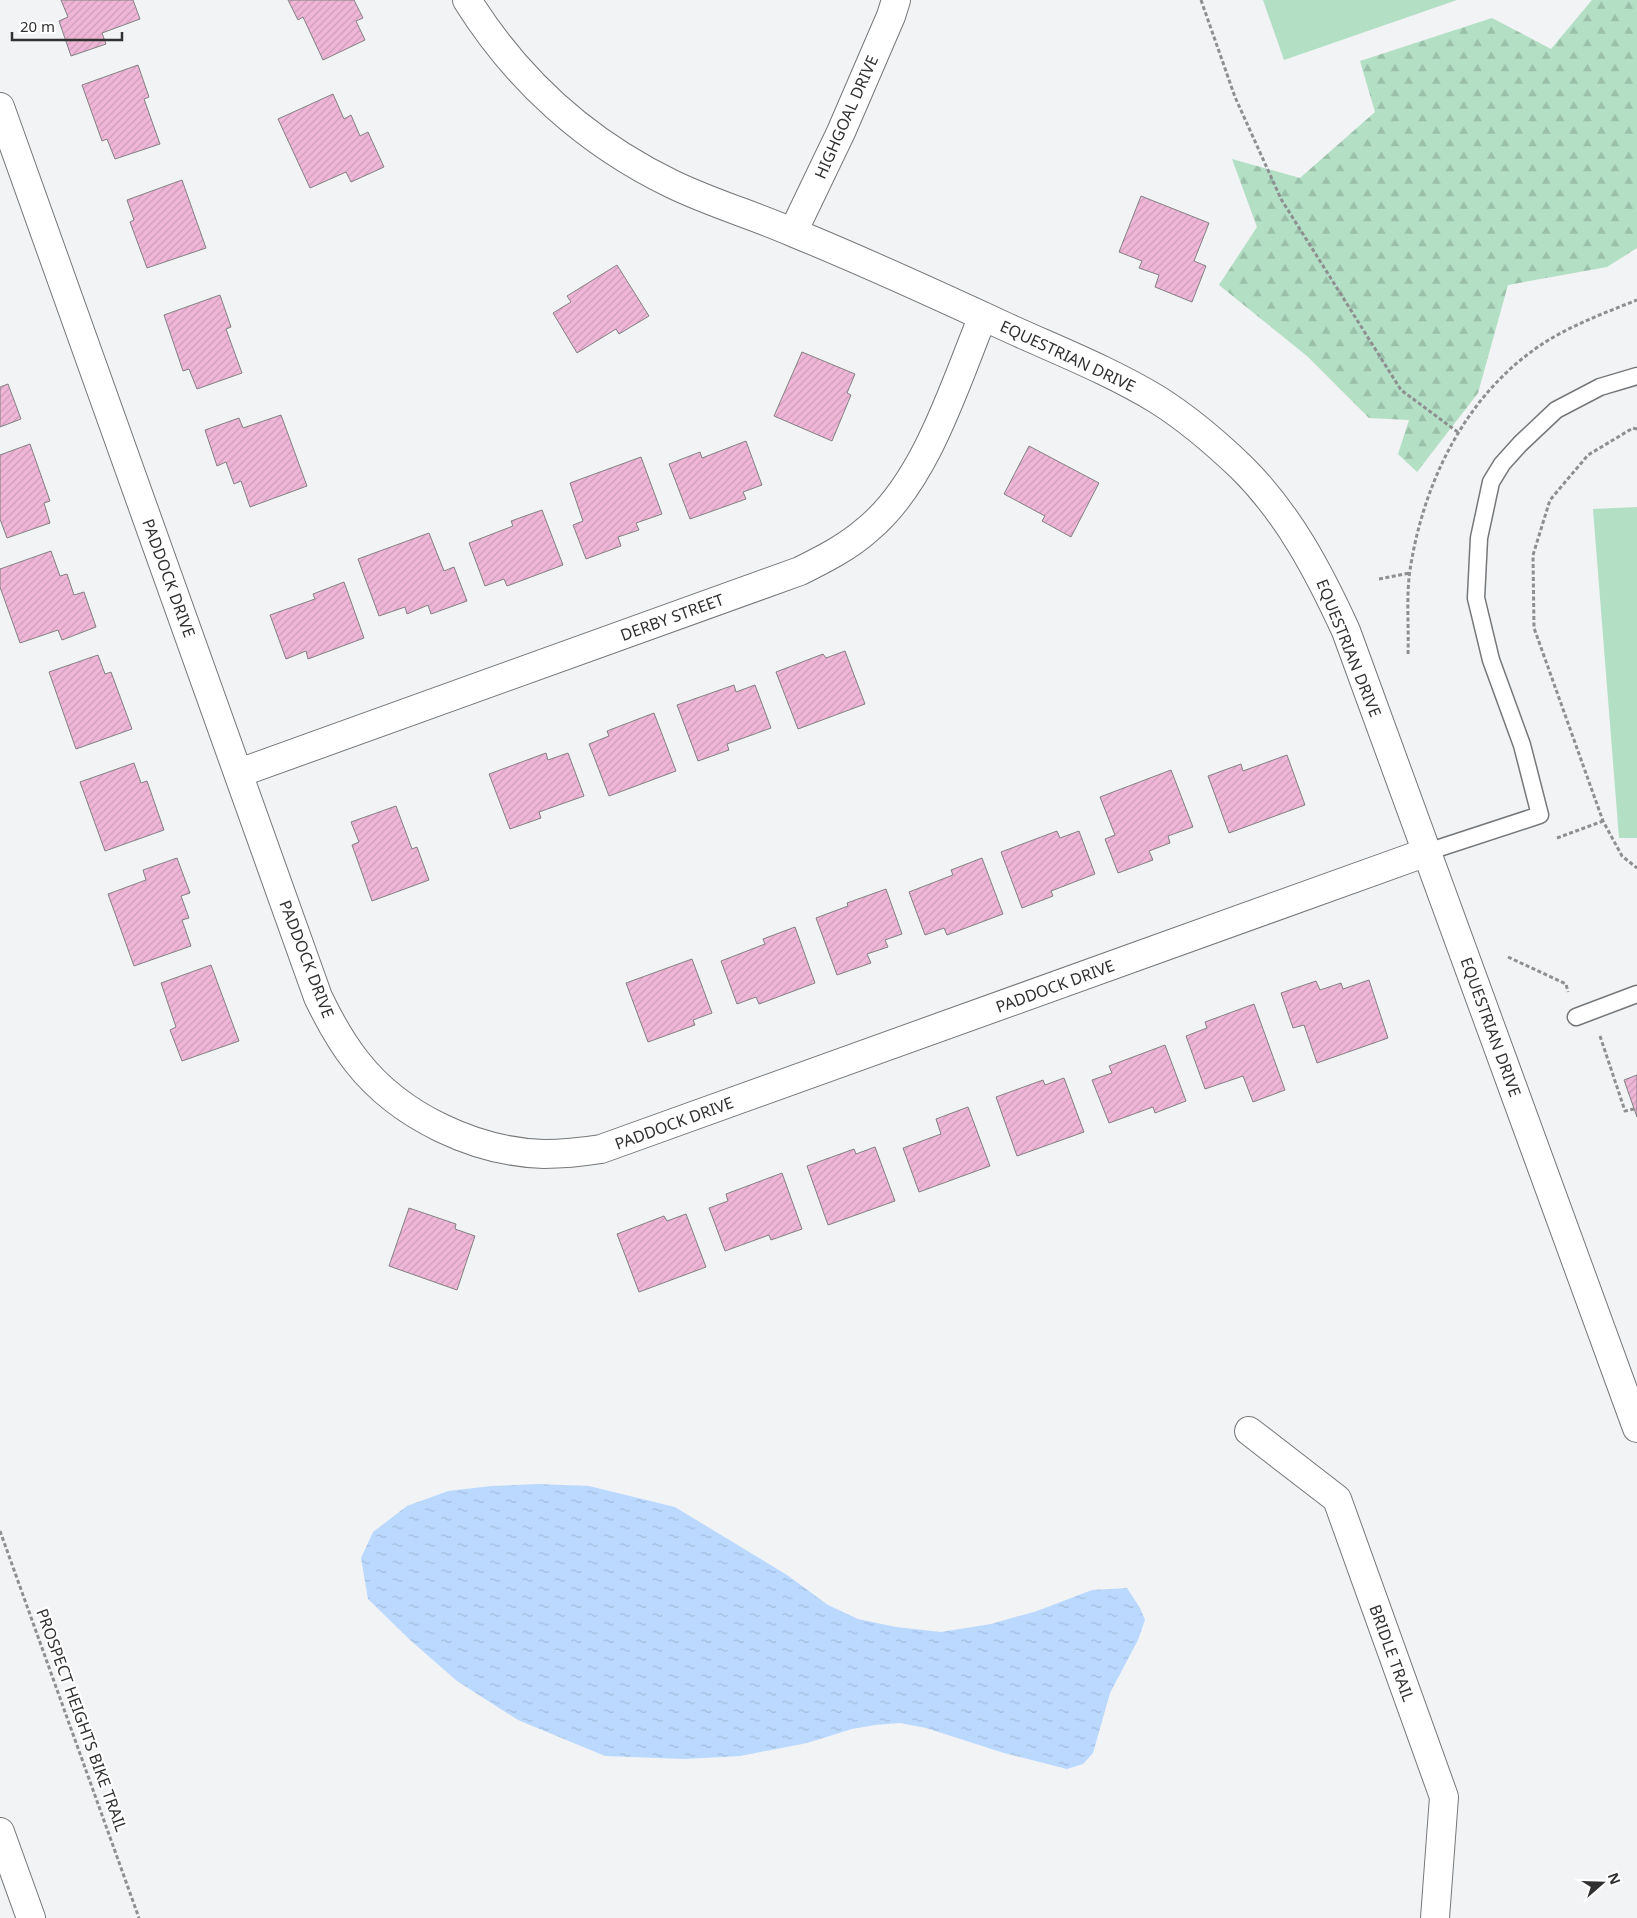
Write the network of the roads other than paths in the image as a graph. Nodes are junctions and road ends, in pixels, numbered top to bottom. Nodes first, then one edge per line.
1 (467, 0) edge
2 (896, 0) edge
3 (0, 107) edge
4 (793, 232) junction
5 (983, 316) junction
6 (1637, 376) edge
7 (239, 773) junction
8 (1427, 852) junction
9 (1637, 994) edge
10 (1576, 1017) road end
11 (1637, 1428) edge
12 (1249, 1431) dead end
13 (0, 1832) edge
14 (31, 1918) edge
15 (1435, 1918) edge

1 - 4 street, EQUESTRIAN DRIVE
2 - 4 street, HIGHGOAL DRIVE
3 - 7 street, PADDOCK DRIVE
4 - 5 street, EQUESTRIAN DRIVE
5 - 7 street, DERBY STREET
5 - 8 street, EQUESTRIAN DRIVE
6 - 8 lane
7 - 8 street, PADDOCK DRIVE
8 - 11 street, EQUESTRIAN DRIVE
9 - 10 lane
12 - 15 street, BRIDLE TRAIL
13 - 14 street

